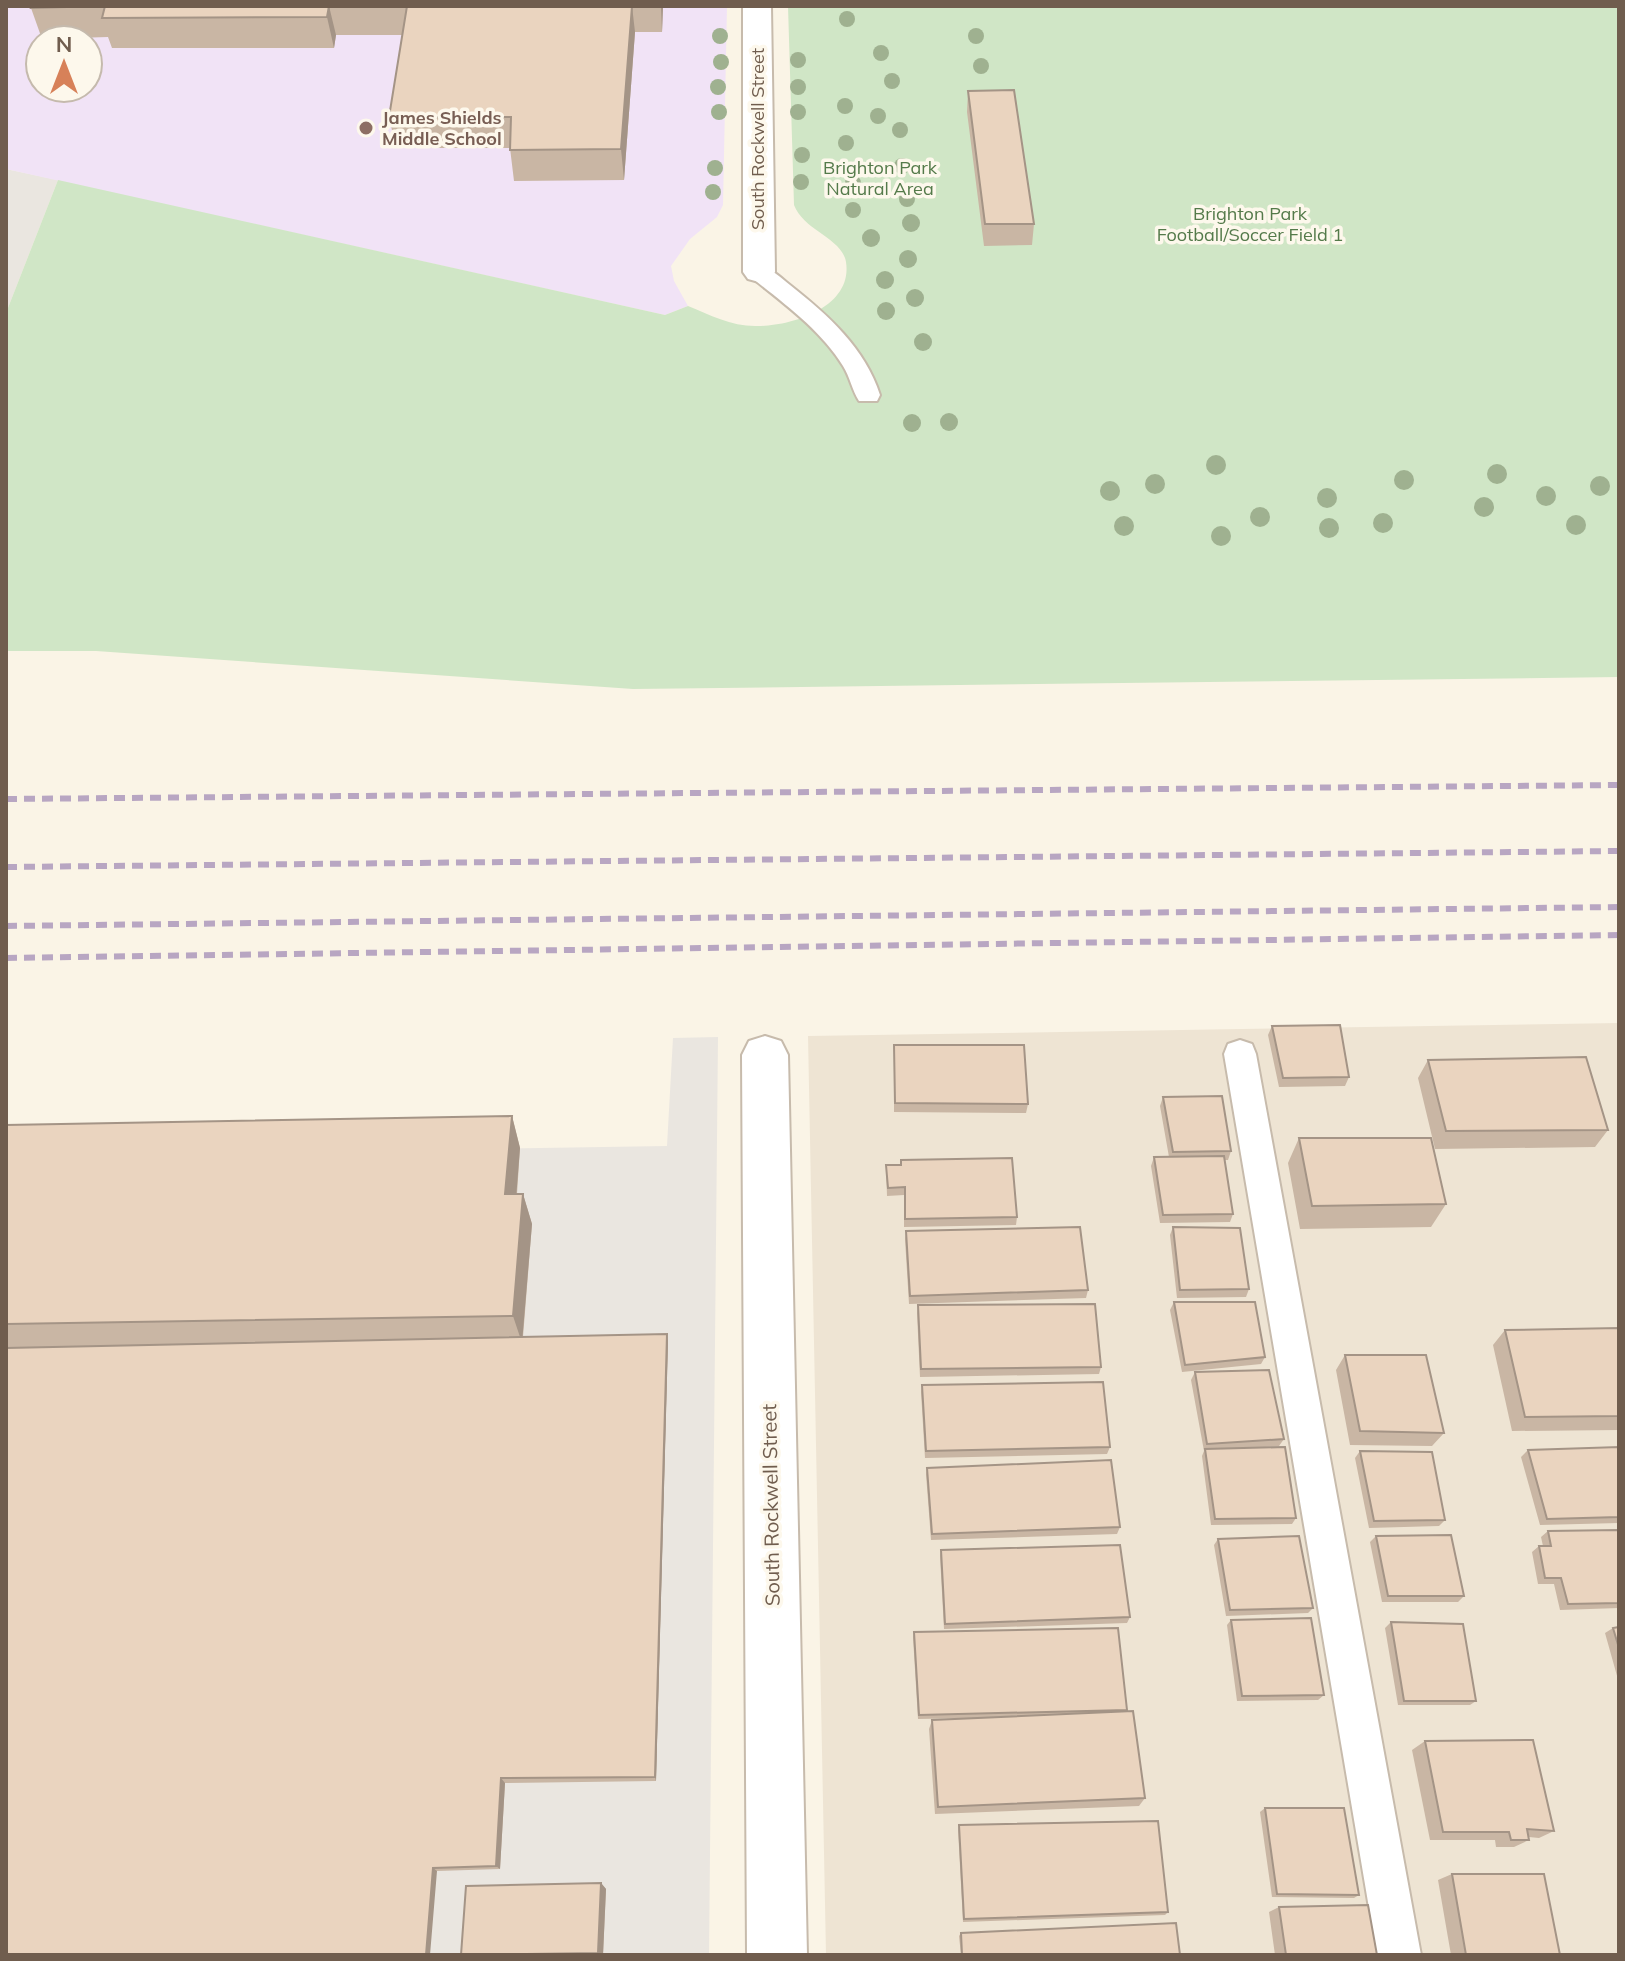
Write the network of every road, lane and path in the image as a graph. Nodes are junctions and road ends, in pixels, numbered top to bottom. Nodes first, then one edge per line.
1 (757, 6) edge
2 (759, 272) joint
3 (868, 395) dead end
4 (1240, 1054) dead end
5 (765, 1055) dead end
6 (777, 1955) edge
7 (1399, 1955) edge

1 - 2 street, South Rockwell Street
2 - 3 lane
4 - 7 lane
5 - 6 street, South Rockwell Street

